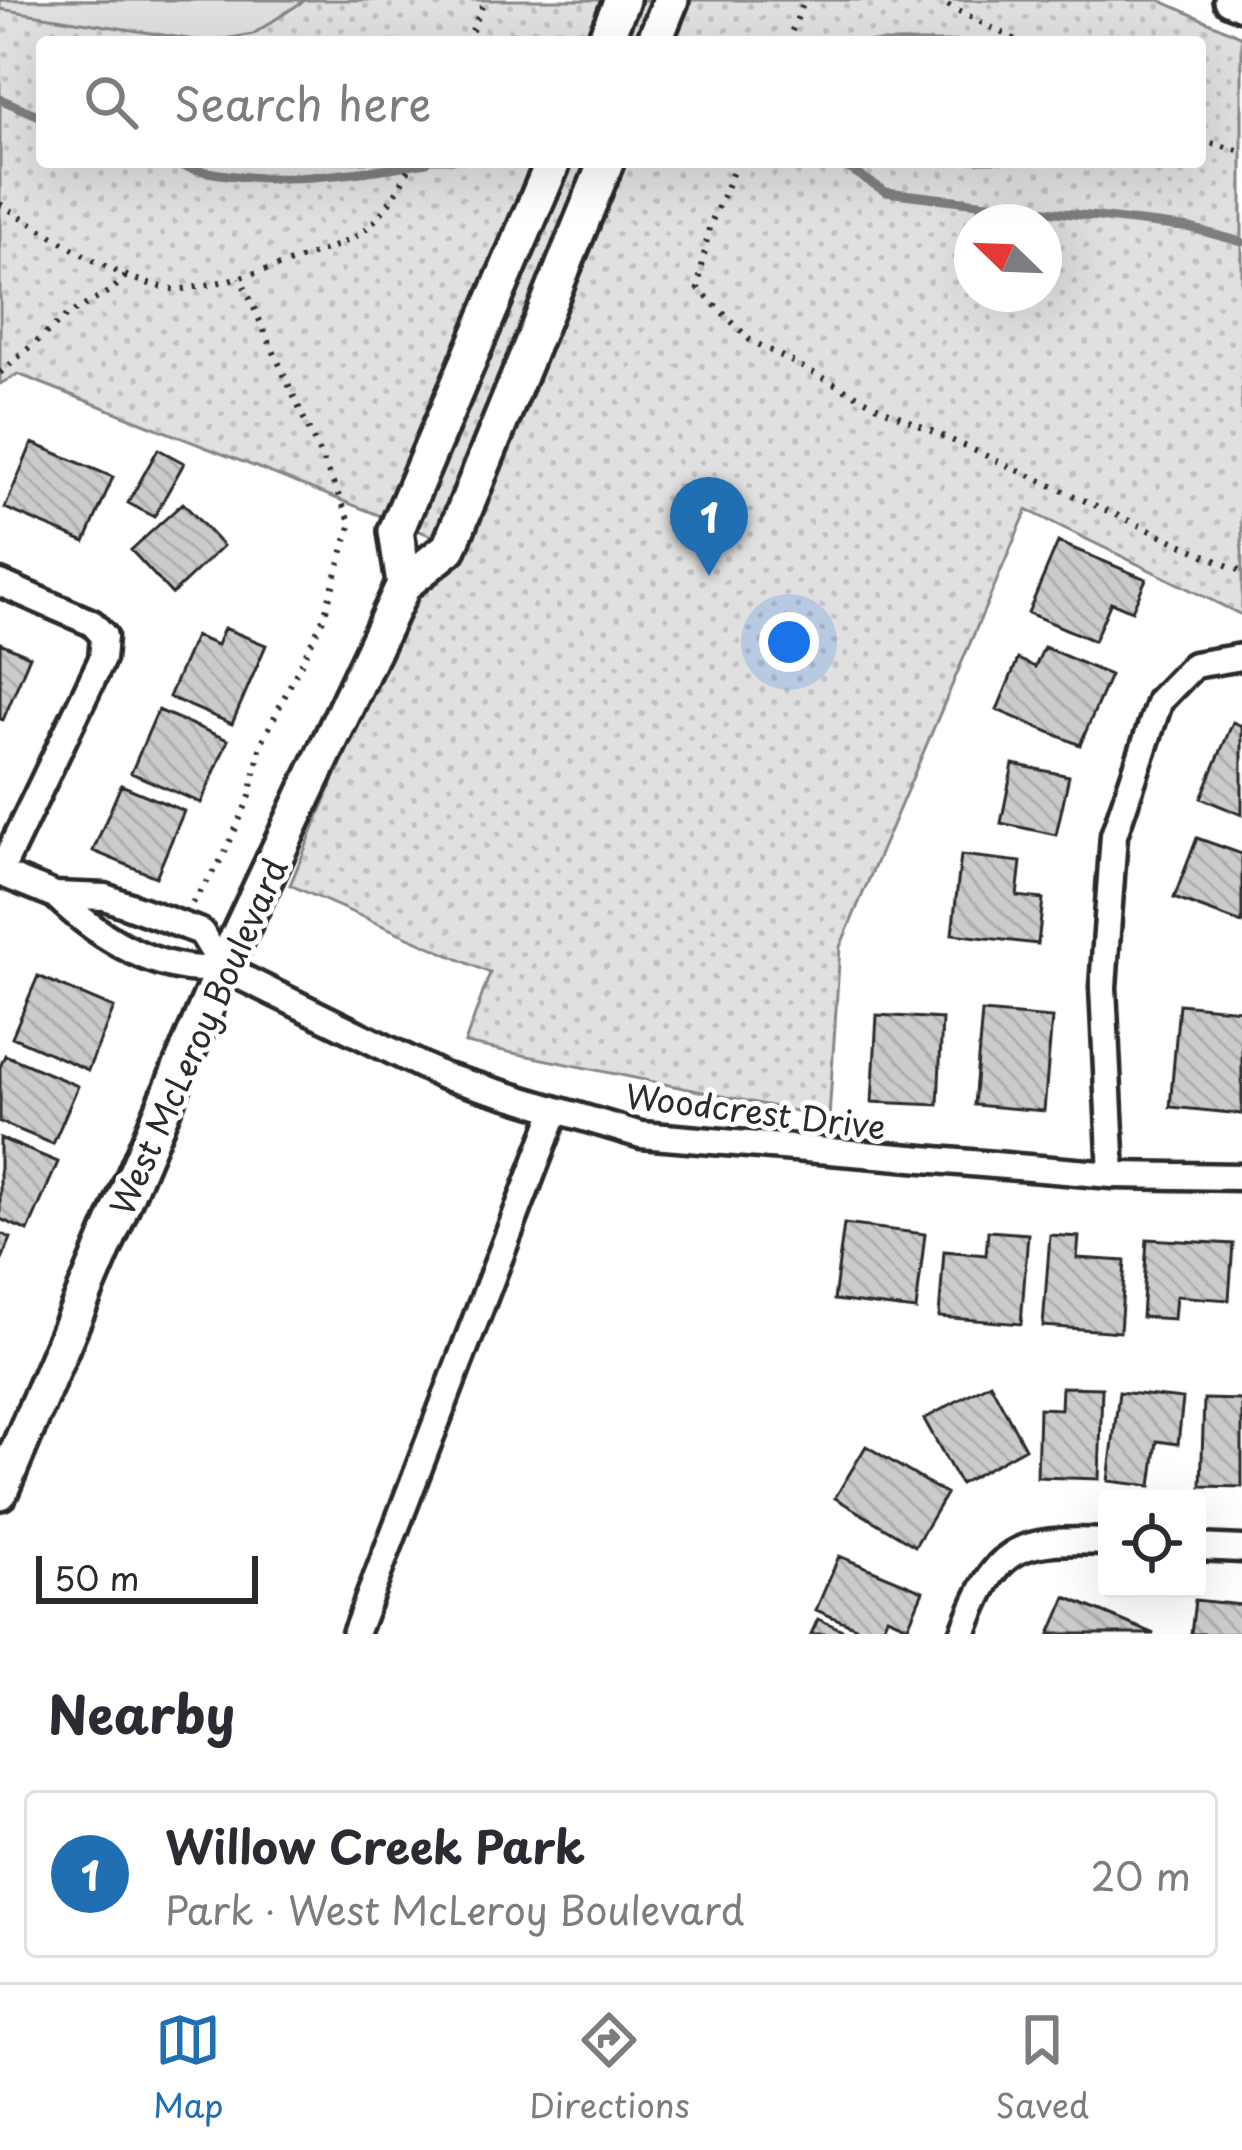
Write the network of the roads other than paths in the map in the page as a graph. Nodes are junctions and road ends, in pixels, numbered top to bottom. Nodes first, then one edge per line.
1 (622, 0) edge
2 (671, 0) edge
3 (1228, 0) edge
4 (1242, 6) edge
5 (607, 36) edge
6 (656, 36) edge
7 (550, 168) edge
8 (604, 168) edge
9 (0, 583) edge
10 (404, 584) junction
11 (1242, 657) edge
12 (0, 872) edge
13 (55, 895) junction
14 (223, 968) junction
15 (556, 1113) junction
16 (1112, 1175) junction
17 (1242, 1177) edge
18 (0, 1492) edge
19 (1098, 1542) edge
20 (1206, 1548) edge
21 (1242, 1550) edge
22 (358, 1633) edge
23 (963, 1634) edge

1 - 5 main road
2 - 6 main road
3 - 4 street
7 - 10 main road
8 - 10 main road, West McLeroy Boulevard
9 - 12 street
10 - 14 main road, West McLeroy Boulevard
11 - 16 street
12 - 13 street
13 - 14 street
13 - 14 street
14 - 15 street, Woodcrest Drive
14 - 18 main road, West McLeroy Boulevard
15 - 16 street, Woodcrest Drive
15 - 22 street
16 - 17 street, Woodcrest Drive
19 - 23 street
20 - 21 street

